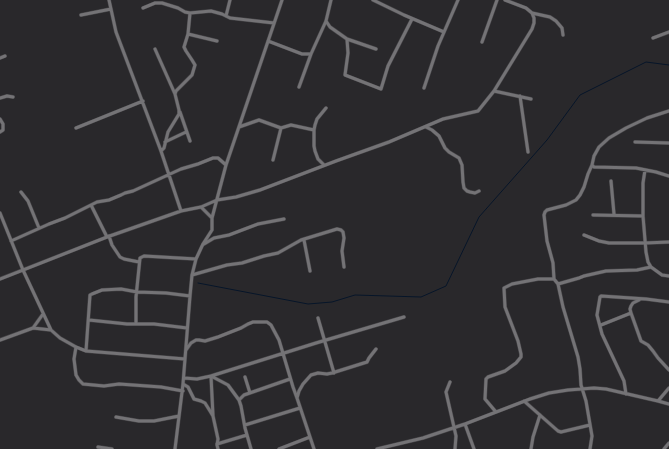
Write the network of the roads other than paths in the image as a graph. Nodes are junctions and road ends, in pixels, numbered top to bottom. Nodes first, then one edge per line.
1 (109, 0) edge
2 (230, 0) edge
3 (282, 0) edge
4 (331, 0) edge
5 (372, 0) edge
6 (458, 0) edge
7 (497, 0) edge
8 (505, 0) edge
9 (143, 8) dead end
10 (111, 9) junction
11 (190, 13) junction
12 (532, 13) junction
13 (81, 15) dead end
14 (226, 16) junction
15 (412, 19) junction
16 (326, 20) junction
17 (274, 23) junction
18 (444, 32) junction
19 (669, 32) edge
20 (188, 34) junction
21 (563, 35) dead end
22 (653, 38) dead end
23 (347, 39) junction
24 (217, 41) dead end
25 (268, 41) junction
26 (482, 42) dead end
27 (155, 49) dead end
28 (376, 49) dead end
29 (311, 54) junction
30 (5, 56) dead end
31 (0, 58) edge
32 (300, 87) dead end
33 (424, 88) dead end
34 (494, 91) junction
35 (175, 94) junction
36 (520, 96) junction
37 (14, 97) dead end
38 (0, 98) edge
39 (531, 99) dead end
40 (143, 102) junction
41 (326, 108) dead end
42 (179, 110) junction
43 (669, 111) edge
44 (0, 120) edge
45 (239, 127) junction
46 (426, 127) junction
47 (76, 128) dead end
48 (281, 128) junction
49 (314, 130) junction
50 (0, 132) edge
51 (186, 132) junction
52 (190, 140) dead end
53 (165, 142) junction
54 (635, 142) dead end
55 (669, 143) edge
56 (162, 151) junction
57 (528, 152) dead end
58 (273, 160) dead end
59 (226, 165) junction
60 (324, 165) junction
61 (592, 165) junction
62 (645, 170) junction
63 (170, 175) junction
64 (669, 176) edge
65 (612, 181) dead end
66 (479, 191) dead end
67 (21, 192) dead end
68 (217, 200) junction
69 (91, 205) junction
70 (201, 206) junction
71 (181, 211) junction
72 (0, 214) edge
73 (593, 214) dead end
74 (614, 214) junction
75 (643, 216) junction
76 (212, 218) junction
77 (284, 219) dead end
78 (39, 228) junction
79 (584, 235) dead end
80 (108, 237) junction
81 (304, 240) junction
82 (11, 241) junction
83 (669, 242) edge
84 (645, 243) junction
85 (202, 244) junction
86 (196, 259) junction
87 (139, 262) junction
88 (344, 267) dead end
89 (651, 267) junction
90 (23, 270) junction
91 (310, 271) dead end
92 (192, 275) junction
93 (669, 276) edge
94 (554, 278) junction
95 (0, 279) edge
96 (558, 284) junction
97 (136, 292) junction
98 (190, 296) junction
99 (641, 299) junction
100 (669, 302) edge
101 (43, 314) junction
102 (630, 314) junction
103 (404, 317) dead end
104 (318, 318) dead end
105 (88, 320) junction
106 (136, 324) junction
107 (601, 325) junction
108 (33, 328) junction
109 (187, 328) junction
110 (51, 330) junction
111 (0, 340) edge
112 (324, 341) junction
113 (76, 347) junction
114 (376, 349) dead end
115 (185, 350) junction
116 (86, 351) junction
117 (283, 354) junction
118 (185, 359) junction
119 (669, 370) edge
120 (334, 373) junction
121 (211, 376) junction
122 (245, 377) dead end
123 (184, 378) junction
124 (290, 379) junction
125 (450, 382) dead end
126 (183, 384) junction
127 (582, 388) junction
128 (669, 388) edge
129 (183, 391) junction
130 (250, 393) junction
131 (626, 394) junction
132 (297, 398) junction
133 (239, 400) junction
134 (524, 401) junction
135 (658, 401) junction
136 (669, 404) edge
137 (300, 408) junction
138 (496, 412) junction
139 (540, 415) junction
140 (179, 416) junction
141 (213, 416) junction
142 (116, 417) dead end
143 (245, 424) junction
144 (465, 424) junction
145 (590, 425) junction
146 (454, 428) junction
147 (247, 435) junction
148 (310, 437) junction
149 (669, 443) edge
150 (217, 444) junction
151 (98, 447) dead end
152 (112, 449) edge
153 (175, 449) edge
154 (218, 449) edge
155 (251, 449) edge
156 (279, 449) edge
157 (314, 449) edge
158 (377, 449) edge
159 (455, 449) edge
160 (474, 449) edge
161 (531, 449) edge
162 (590, 449) edge
163 (664, 449) edge

1 - 10 street
2 - 14 street
3 - 17 street
4 - 16 street
5 - 15 street
6 - 18 street
7 - 26 street
8 - 12 street
9 - 11 street
10 - 13 street
10 - 40 street
11 - 14 street
11 - 20 street
12 - 21 street
12 - 34 street
14 - 17 street
15 - 18 street
15 - 23 street
16 - 23 street
16 - 29 street
17 - 25 street
18 - 33 street
19 - 22 street
20 - 24 street
20 - 35 street
23 - 28 street
25 - 29 street
25 - 45 street
27 - 35 street
29 - 32 street
30 - 31 street
34 - 36 street
34 - 46 street
35 - 42 street
36 - 39 street
36 - 57 street
37 - 38 street
40 - 47 street
40 - 56 street
41 - 49 street
42 - 51 street
42 - 53 street
43 - 61 street
44 - 50 street
45 - 48 street
45 - 59 street
46 - 60 street
46 - 66 street
48 - 49 street
48 - 58 street
49 - 60 street
51 - 52 street
51 - 53 street
53 - 56 street
54 - 55 street
56 - 63 street
59 - 63 street
59 - 68 street
60 - 68 street
61 - 62 street
61 - 94 street
62 - 64 street
62 - 75 street
63 - 69 street
63 - 71 street
65 - 74 street
67 - 78 street
68 - 70 street
68 - 76 street
69 - 78 street
69 - 80 street
70 - 71 street
70 - 76 street
71 - 80 street
72 - 82 street
73 - 74 street
74 - 75 street
75 - 84 street
76 - 85 street
77 - 85 street
78 - 82 street
79 - 84 street
80 - 87 street
80 - 90 street
81 - 88 street
81 - 91 street
81 - 92 street
82 - 90 street
83 - 84 street
84 - 89 street
85 - 86 street
86 - 87 street
86 - 92 street
87 - 97 street
89 - 93 street
89 - 96 street
90 - 95 street
90 - 101 street
92 - 98 street
94 - 96 street
94 - 138 street
96 - 127 street
97 - 98 street
97 - 105 street
97 - 106 street
98 - 109 street
99 - 100 street
99 - 102 street
99 - 107 street
101 - 108 street
101 - 110 street
102 - 107 street
102 - 119 street
103 - 112 street
104 - 112 street
105 - 106 street
105 - 116 street
106 - 109 street
107 - 131 street
108 - 110 street
108 - 111 street
109 - 115 street
110 - 113 street
112 - 117 street
112 - 120 street
113 - 116 street
113 - 129 street
114 - 120 street
115 - 117 street
115 - 118 street
116 - 118 street
117 - 121 street
117 - 124 street
118 - 123 street
120 - 132 street
121 - 123 street
121 - 133 street
121 - 141 street
122 - 130 street
123 - 126 street
124 - 130 street
124 - 132 street
125 - 146 street
126 - 129 street
126 - 141 street
127 - 131 street
127 - 134 street
127 - 145 street
128 - 135 street
129 - 140 street
130 - 133 street
131 - 135 street
132 - 137 street
133 - 143 street
134 - 138 street
134 - 139 street
135 - 136 street
137 - 143 street
137 - 148 street
138 - 144 street
139 - 145 street
139 - 161 street
140 - 142 street
140 - 153 street
141 - 150 street
143 - 147 street
144 - 146 street
144 - 160 street
145 - 162 street
146 - 158 street
146 - 159 street
147 - 150 street
147 - 155 street
148 - 156 street
148 - 157 street
149 - 163 street
150 - 154 street
151 - 152 street

